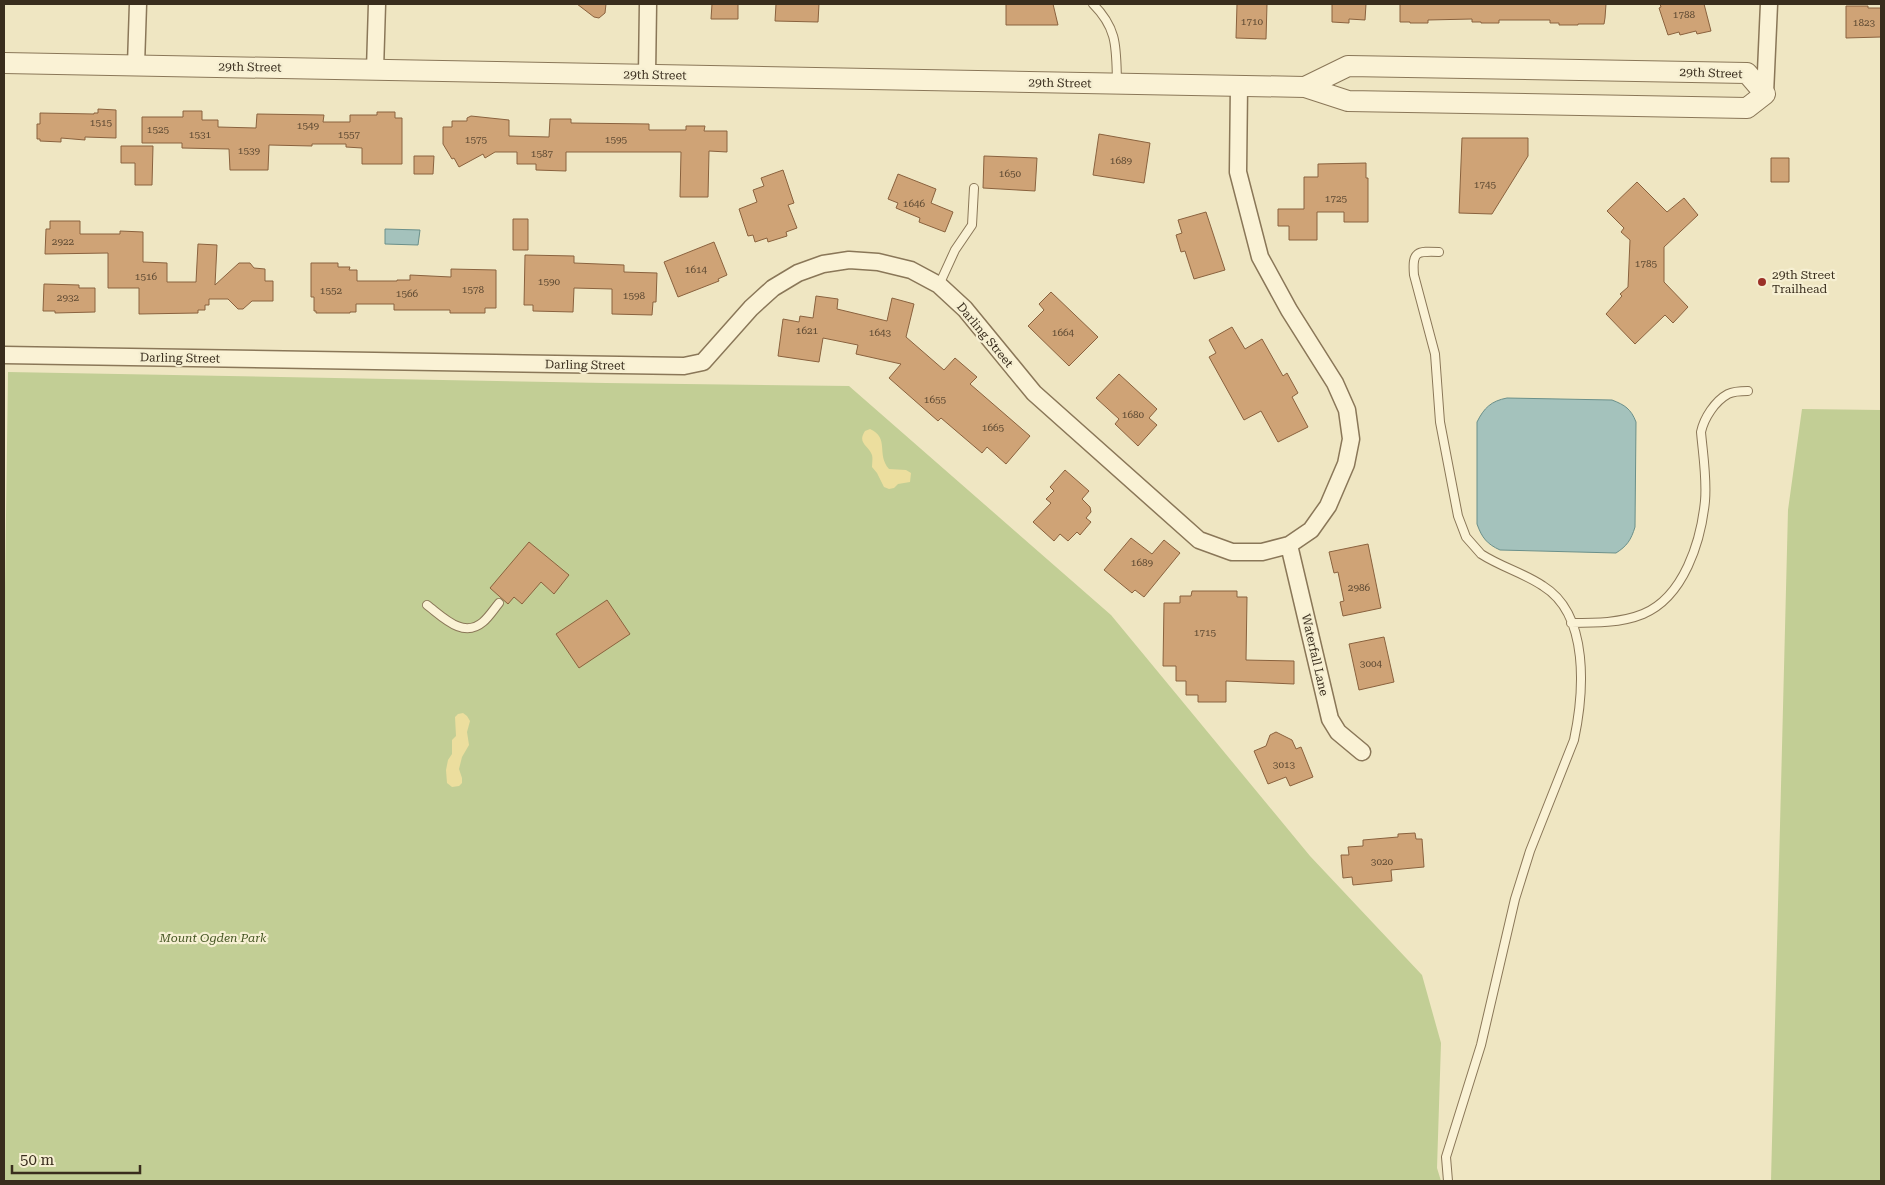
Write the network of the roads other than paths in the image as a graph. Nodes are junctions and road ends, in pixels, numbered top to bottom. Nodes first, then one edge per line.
1 (138, 4) edge
2 (377, 4) edge
3 (648, 4) edge
4 (1093, 4) edge
5 (1769, 4) edge
6 (4, 63) edge
7 (136, 65) junction
8 (375, 70) junction
9 (647, 75) junction
10 (1117, 84) junction
11 (1239, 86) junction
12 (1305, 87) junction
13 (1765, 94) junction
14 (974, 188) dead end
15 (1439, 252) dead end
16 (939, 285) junction
17 (4, 355) edge
18 (1748, 391) dead end
19 (1289, 545) junction
20 (499, 604) dead end
21 (427, 605) dead end
22 (1571, 623) junction
23 (1362, 752) dead end
24 (1448, 1181) edge

1 - 7 street
2 - 8 street
3 - 9 street
4 - 10 lane
5 - 13 street
6 - 7 street, 29th Street
7 - 8 street, 29th Street
8 - 9 street, 29th Street
9 - 10 street, 29th Street
10 - 11 street, 29th Street
11 - 12 street, 29th Street
11 - 19 street, Darling Street
12 - 13 street, 29th Street
12 - 13 street, 29th Street
14 - 16 lane
15 - 22 lane
16 - 17 street, Darling Street
16 - 19 street, Darling Street
18 - 22 lane
19 - 23 street, Waterfall Lane
20 - 21 lane
22 - 24 lane

